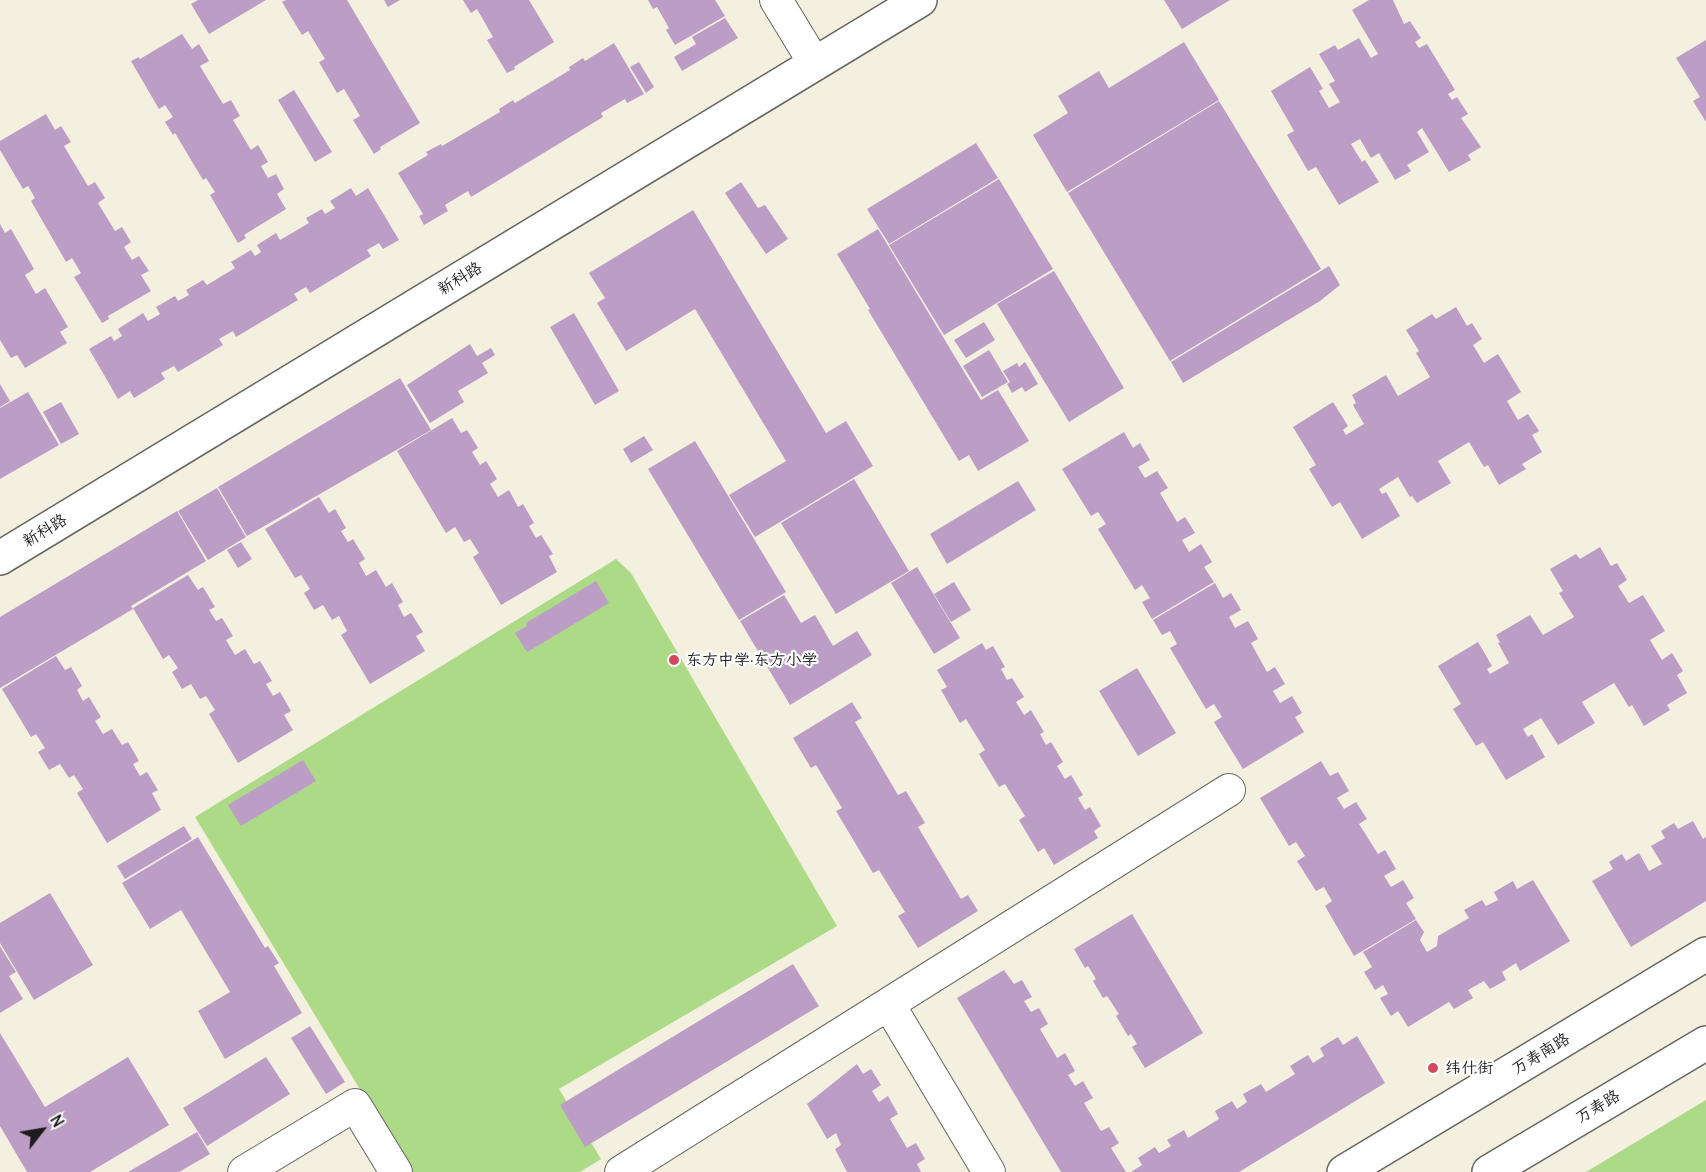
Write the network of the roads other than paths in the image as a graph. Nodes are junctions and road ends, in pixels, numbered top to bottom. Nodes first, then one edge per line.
1 (776, 0) edge
2 (920, 0) edge
3 (814, 64) junction
4 (0, 558) edge
5 (1229, 790) dead end
6 (1706, 954) edge
7 (889, 1005) junction
8 (1706, 1042) edge
9 (244, 1172) edge
10 (396, 1172) edge
11 (621, 1172) edge
12 (989, 1172) edge
13 (1344, 1172) edge
14 (1489, 1172) edge

1 - 3 street
2 - 3 street, 新科路
3 - 4 street, 新科路
5 - 7 street
6 - 13 street, 万寿南路
7 - 11 street
7 - 12 street
8 - 14 street, 万寿路
9 - 10 street

